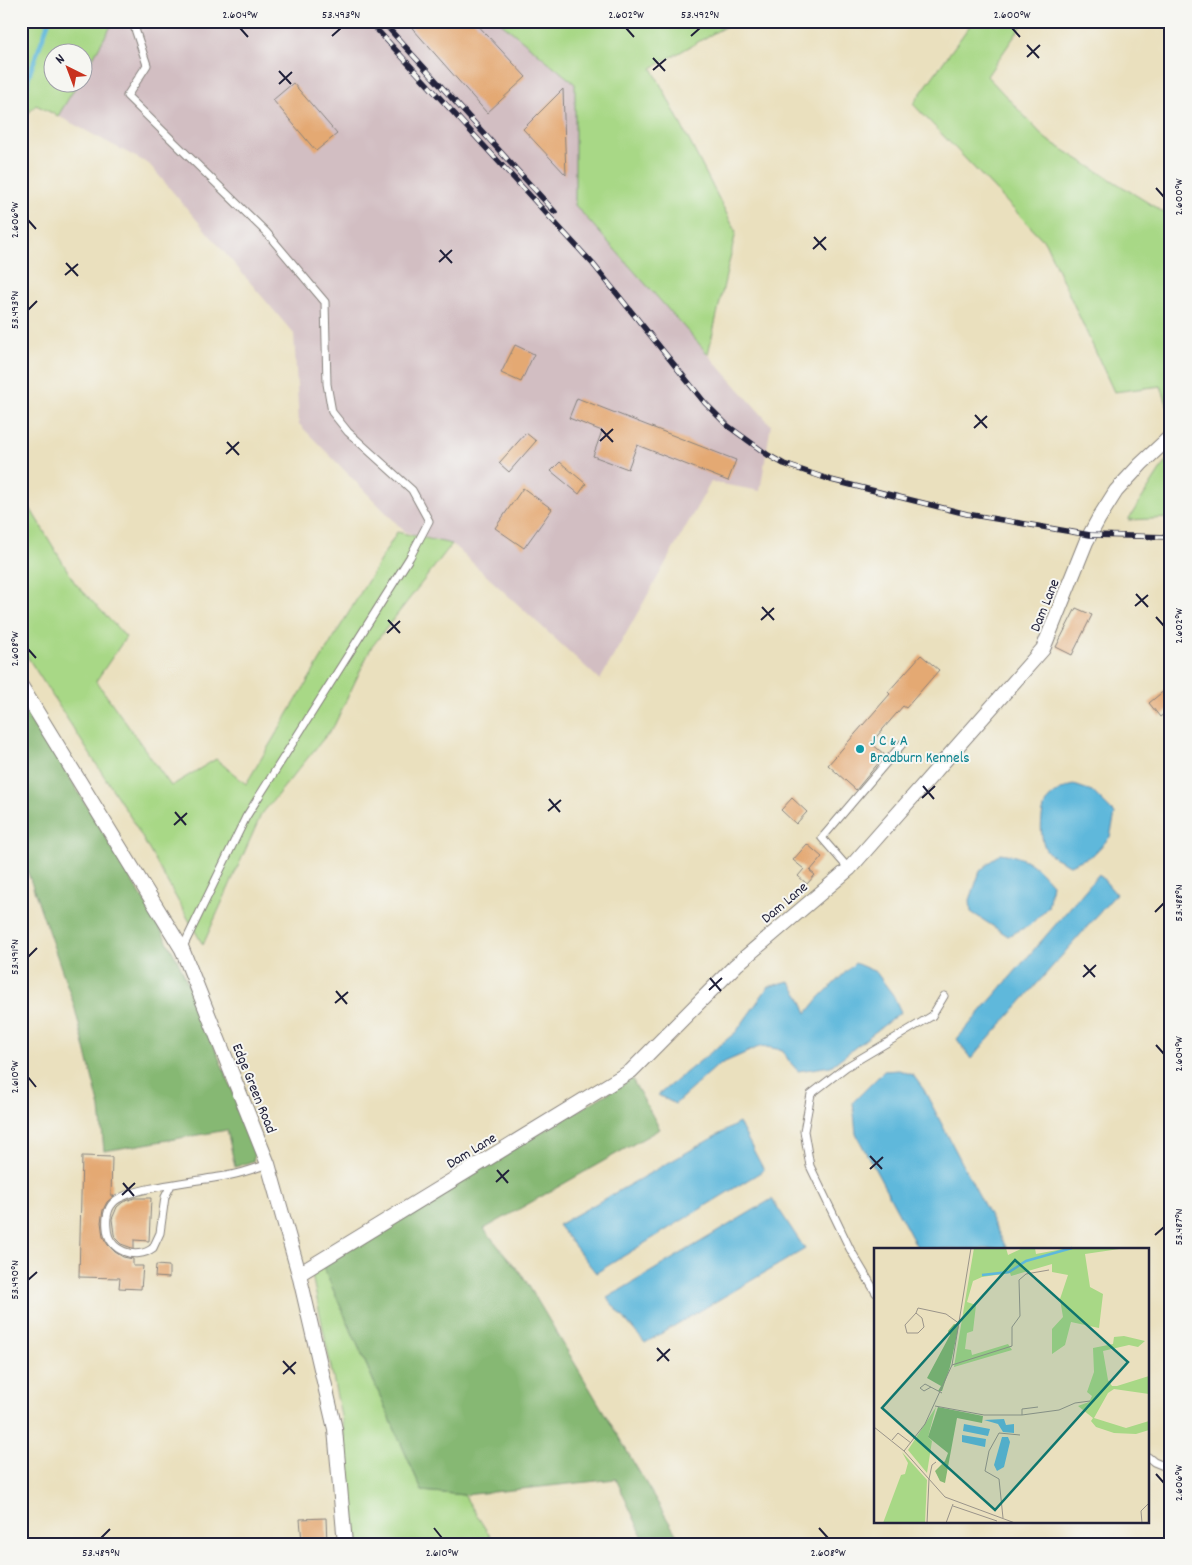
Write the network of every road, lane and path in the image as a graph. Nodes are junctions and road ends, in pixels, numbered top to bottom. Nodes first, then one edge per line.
1 (142, 21) edge
2 (1171, 436) edge
3 (21, 686) edge
4 (903, 742) dead end
5 (848, 869) junction
6 (182, 949) junction
7 (944, 996) dead end
8 (268, 1164) junction
9 (171, 1185) junction
10 (299, 1274) junction
11 (874, 1289) edge
12 (1150, 1459) edge
13 (1171, 1470) edge
14 (345, 1544) edge

1 - 6 lane
2 - 5 street, Dam Lane
3 - 6 street, Edge Green Road
4 - 5 lane
5 - 10 street, Dam Lane
6 - 8 street, Edge Green Road
7 - 11 lane
8 - 9 lane
8 - 10 street, Edge Green Road
9 - 9 lane
10 - 14 street, Edge Green Road
12 - 13 lane

